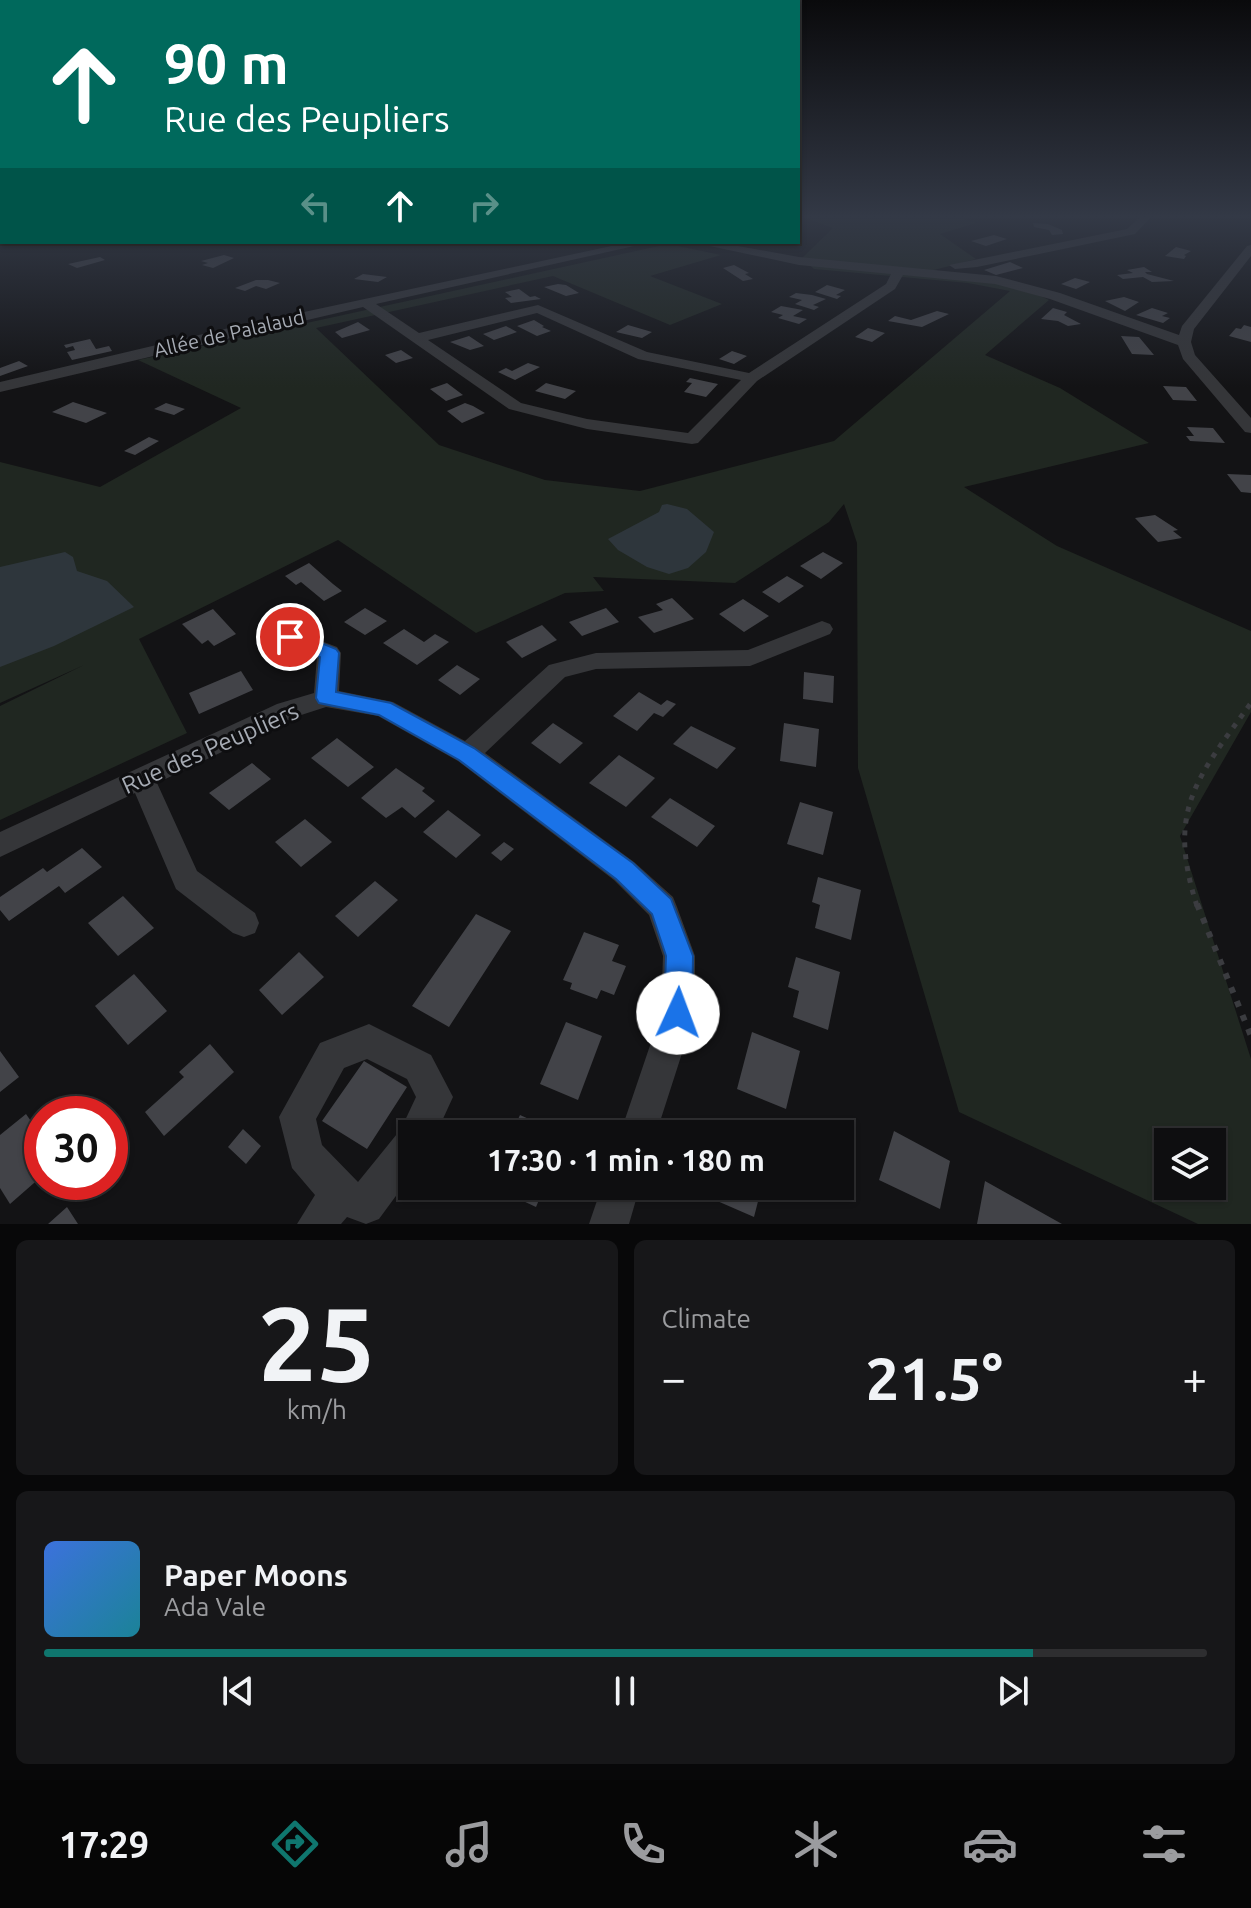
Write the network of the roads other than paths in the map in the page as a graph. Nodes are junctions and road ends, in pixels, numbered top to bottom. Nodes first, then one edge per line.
1 (508, 272) edge
2 (894, 272) edge
3 (916, 272) edge
4 (1232, 272) edge
5 (366, 303) junction
6 (417, 338) junction
7 (1184, 342) junction
8 (752, 378) junction
9 (0, 387) edge
10 (1251, 428) edge
11 (822, 629) dead end
12 (290, 637) dead end
13 (326, 698) junction
14 (467, 754) junction
15 (142, 778) junction
16 (0, 845) edge
17 (244, 923) dead end
18 (424, 1120) edge
19 (643, 1120) edge
20 (398, 1161) edge
21 (617, 1200) edge
22 (328, 1209) edge
23 (609, 1224) edge

1 - 5 street, Allée de Palalaud
2 - 8 street
3 - 7 street
4 - 7 street
5 - 6 street
5 - 9 street, Allée de Palalaud
6 - 8 street
6 - 8 street
7 - 10 street
11 - 14 street
12 - 13 street
13 - 14 street, Rue des Peupliers
13 - 15 street, Rue des Peupliers
14 - 19 street, Rue des Peupliers
15 - 16 street, Rue des Peupliers
15 - 17 street
18 - 22 street
20 - 22 street
21 - 23 street

